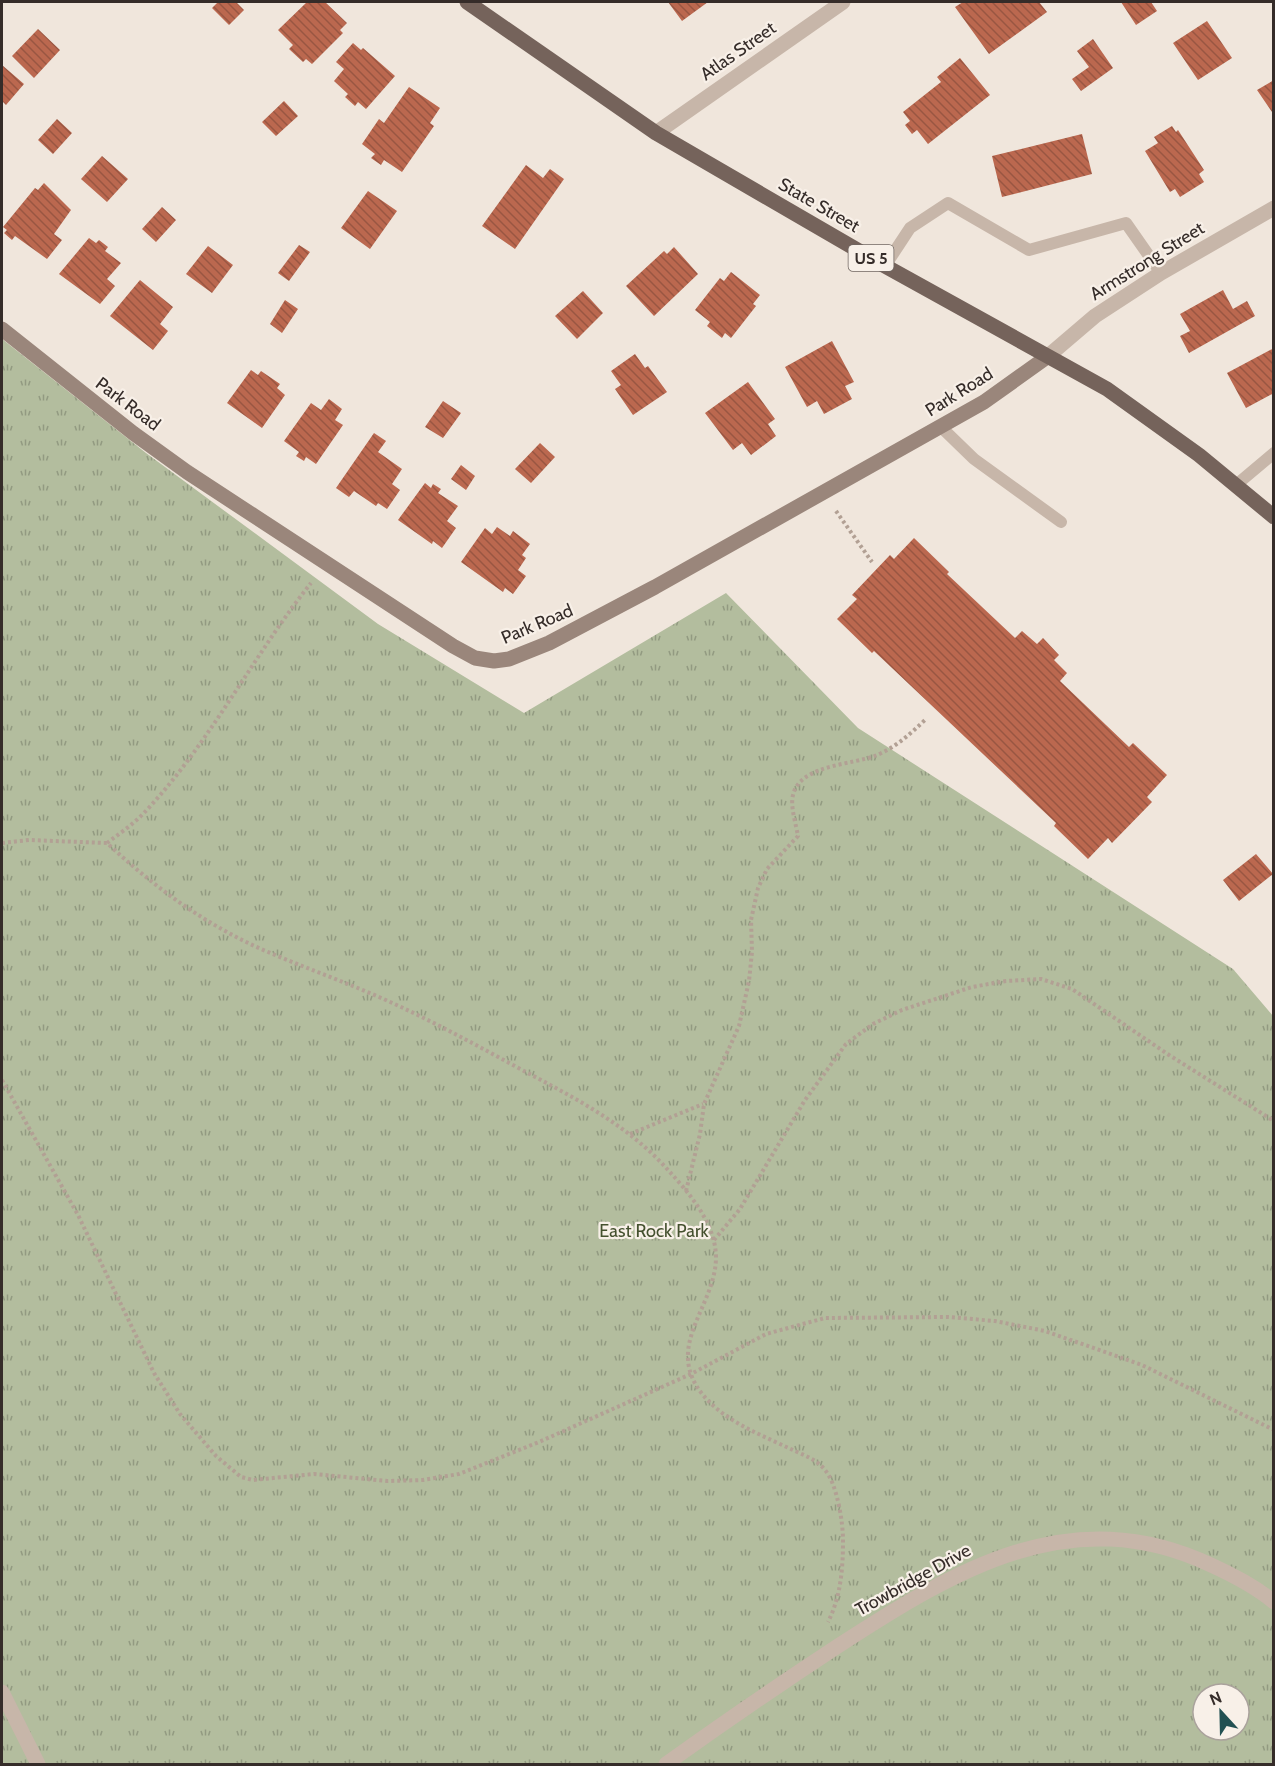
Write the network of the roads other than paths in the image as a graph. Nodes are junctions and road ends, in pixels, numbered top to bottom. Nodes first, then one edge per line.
1 (467, 2) edge
2 (843, 2) edge
3 (656, 133) junction
4 (1274, 208) edge
5 (885, 266) junction
6 (1161, 273) junction
7 (2, 329) edge
8 (1047, 357) junction
9 (941, 427) junction
10 (1274, 453) edge
11 (1236, 485) junction
12 (1274, 517) edge
13 (1061, 522) dead end
14 (1274, 1602) edge
15 (2, 1692) edge
16 (38, 1764) edge
17 (666, 1764) edge

1 - 3 main road, State Street / US 5
2 - 3 street, Atlas Street
3 - 5 main road, State Street / US 5
4 - 6 street, Armstrong Street
5 - 6 lane
5 - 8 main road, State Street / US 5
6 - 8 street, Armstrong Street
7 - 9 main road, Park Road
8 - 9 main road, Park Road
8 - 11 main road, State Street / US 5
9 - 13 lane
10 - 11 lane
11 - 12 main road, State Street / US 5
14 - 17 street, Trowbridge Drive
15 - 16 street

